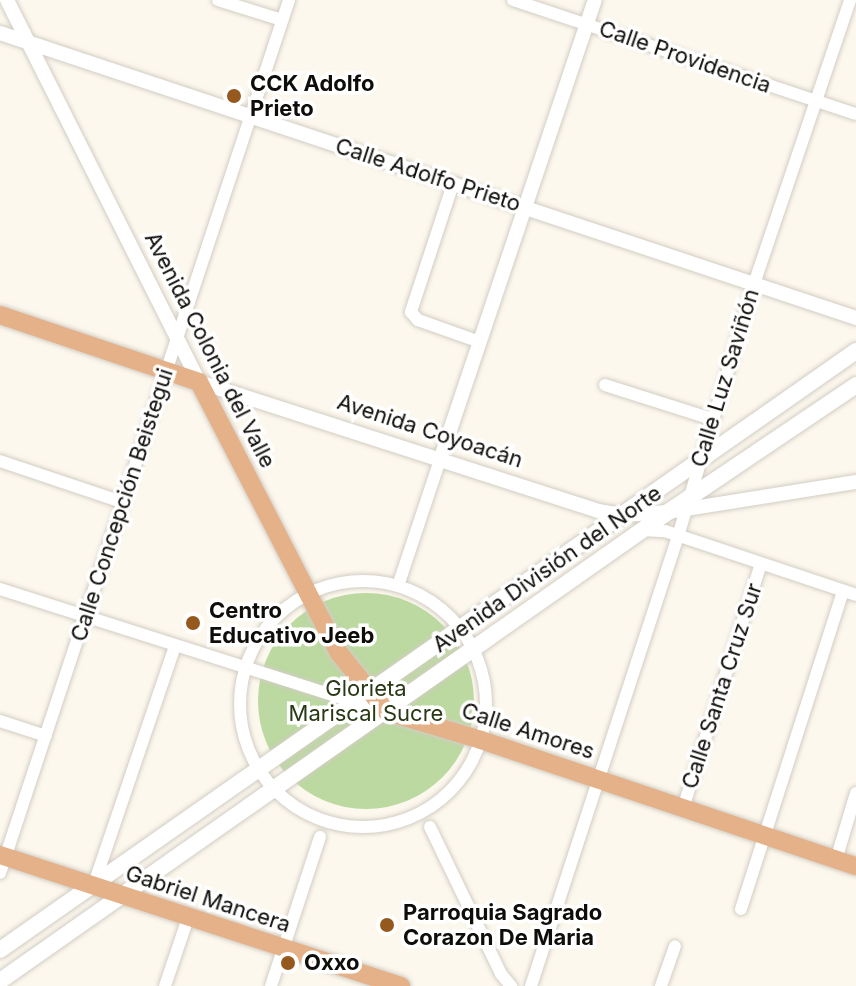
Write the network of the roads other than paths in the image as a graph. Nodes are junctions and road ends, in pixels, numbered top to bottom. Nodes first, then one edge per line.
1 (7, 0) edge
2 (218, 0) edge
3 (289, 0) edge
4 (513, 0) edge
5 (595, 0) edge
6 (850, 0) edge
7 (282, 20) junction
8 (587, 24) junction
9 (0, 33) edge
10 (29, 42) junction
11 (816, 101) junction
12 (856, 114) edge
13 (251, 116) junction
14 (453, 184) junction
15 (525, 208) junction
16 (754, 284) junction
17 (0, 315) edge
18 (856, 318) edge
19 (177, 338) junction
20 (480, 342) junction
21 (856, 351) edge
22 (167, 370) junction
23 (199, 382) junction
24 (605, 385) dead end
25 (856, 385) edge
26 (712, 419) junction
27 (440, 460) junction
28 (0, 461) edge
29 (699, 464) junction
30 (856, 482) edge
31 (122, 502) junction
32 (688, 504) junction
33 (668, 512) junction
34 (624, 515) junction
35 (643, 530) junction
36 (678, 536) junction
37 (761, 564) junction
38 (398, 586) junction
39 (0, 589) edge
40 (843, 591) junction
41 (309, 594) junction
42 (856, 595) edge
43 (85, 617) junction
44 (461, 629) junction
45 (175, 646) junction
46 (474, 651) junction
47 (246, 668) junction
48 (364, 698) junction
49 (387, 712) junction
50 (0, 721) edge
51 (46, 736) junction
52 (481, 740) junction
53 (258, 769) junction
54 (598, 779) junction
55 (275, 791) junction
56 (856, 793) edge
57 (683, 808) junction
58 (430, 827) dead end
59 (766, 836) junction
60 (320, 837) dead end
61 (836, 860) junction
62 (2, 862) edge
63 (856, 866) edge
64 (93, 887) junction
65 (123, 897) junction
66 (741, 909) dead end
67 (188, 918) junction
68 (675, 946) dead end
69 (283, 949) junction
70 (0, 950) edge
71 (0, 981) edge
72 (165, 986) edge
73 (271, 986) edge
74 (401, 986) edge
75 (511, 986) edge
76 (531, 986) edge
77 (661, 986) edge

1 - 10 street, Avenida Colonia del Valle
2 - 7 street
3 - 7 street, Calle Concepción Beistegui
4 - 8 street, Calle Providencia
5 - 8 street
6 - 11 street, Calle Luz Saviñón
7 - 13 street, Calle Concepción Beistegui
8 - 11 street, Calle Providencia
8 - 15 street
9 - 10 street, Calle Adolfo Prieto
10 - 13 street, Calle Adolfo Prieto
10 - 19 street, Avenida Colonia del Valle
11 - 12 street, Calle Providencia
11 - 16 street, Calle Luz Saviñón
13 - 14 street, Calle Adolfo Prieto
13 - 19 street, Calle Concepción Beistegui
14 - 15 street, Calle Adolfo Prieto
14 - 20 street
15 - 16 street, Calle Adolfo Prieto
15 - 20 street
16 - 18 street, Calle Adolfo Prieto
16 - 26 street, Calle Luz Saviñón
17 - 22 main road, Avenida Coyoacán
19 - 22 street, Calle Concepción Beistegui
19 - 23 street, Avenida Colonia del Valle
20 - 27 street
21 - 29 main road, Avenida División del Norte
22 - 23 main road, Avenida Coyoacán
22 - 31 street, Calle Concepción Beistegui
23 - 27 street, Avenida Coyoacán
23 - 41 main road, Avenida Colonia del Valle
24 - 26 street
25 - 32 main road, Avenida División del Norte
26 - 29 street, Calle Luz Saviñón
27 - 34 street, Avenida Coyoacán
27 - 38 street
28 - 31 street
29 - 32 street, Calle Luz Saviñón
29 - 34 main road, Avenida División del Norte
30 - 32 street
31 - 43 street, Calle Concepción Beistegui
32 - 33 main road, Avenida División del Norte
32 - 36 street, Calle Luz Saviñón
33 - 34 street, Avenida Coyoacán
33 - 35 main road, Avenida División del Norte
33 - 36 street
34 - 44 main road, Avenida División del Norte
35 - 36 street
35 - 46 main road, Avenida División del Norte
36 - 37 street
36 - 54 street, Calle Luz Saviñón
37 - 40 street
37 - 57 street, Calle Santa Cruz Sur
38 - 41 street
38 - 44 street
39 - 43 street
40 - 42 street
40 - 59 street
41 - 47 street
41 - 48 main road, Avenida Colonia del Valle
43 - 45 street
43 - 51 street, Calle Concepción Beistegui
44 - 46 street
44 - 48 main road, Avenida División del Norte
45 - 47 street
45 - 64 street
46 - 49 main road, Avenida División del Norte
46 - 52 street
47 - 48 street
47 - 53 street
48 - 49 main road, Avenida Colonia del Valle
48 - 53 main road, Avenida División del Norte
49 - 52 main road, Calle Amores
49 - 55 main road, Avenida División del Norte
50 - 51 street
51 - 62 street, Calle Concepción Beistegui
52 - 54 main road, Calle Amores
52 - 55 street
53 - 55 street
53 - 64 main road, Avenida División del Norte
54 - 57 main road, Calle Amores
54 - 76 street, Calle Luz Saviñón
55 - 65 main road, Avenida División del Norte
56 - 61 street
57 - 59 main road, Calle Amores
58 - 75 street
59 - 61 main road, Calle Amores
59 - 66 street
60 - 69 street
61 - 63 main road, Calle Amores
62 - 64 main road, Gabriel Mancera
64 - 65 main road, Gabriel Mancera
64 - 70 main road, Avenida División del Norte
65 - 67 main road, Gabriel Mancera
65 - 71 main road, Avenida División del Norte
67 - 69 main road, Gabriel Mancera
67 - 72 street
68 - 77 street
69 - 73 street
69 - 74 main road, Gabriel Mancera

